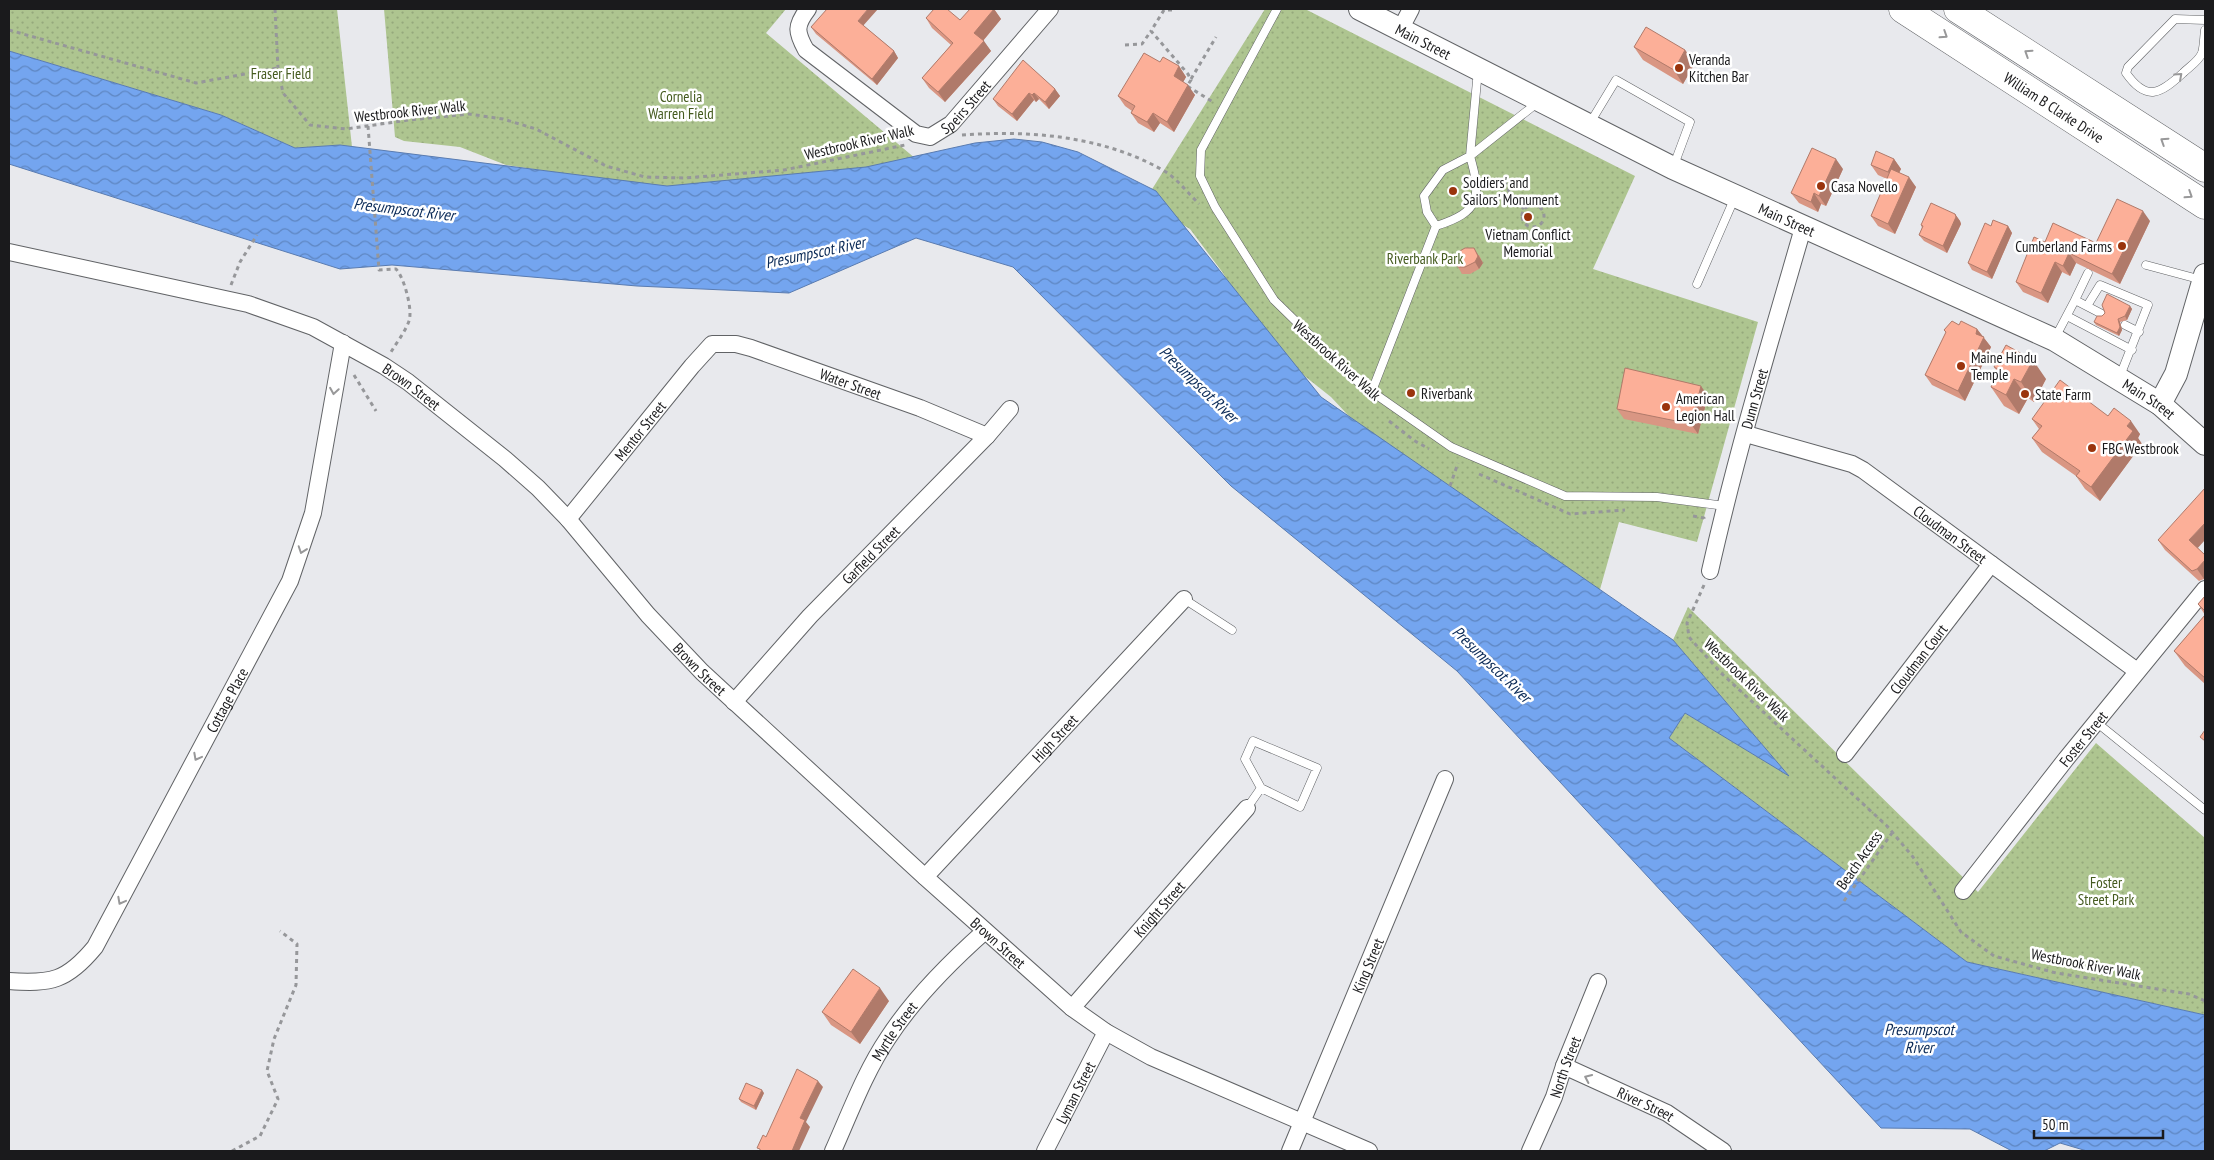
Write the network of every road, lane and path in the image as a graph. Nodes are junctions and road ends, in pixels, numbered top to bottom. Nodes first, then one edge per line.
1 (275, 9) edge
2 (808, 9) edge
3 (1050, 9) edge
4 (1277, 9) edge
5 (1360, 9) edge
6 (1411, 9) edge
7 (1903, 9) edge
8 (1958, 9) edge
9 (1172, 10) dead end
10 (2205, 20) edge
11 (9, 30) edge
12 (1151, 30) junction
13 (1400, 30) junction
14 (2205, 30) edge
15 (1216, 37) dead end
16 (1125, 45) dead end
17 (278, 68) junction
18 (1478, 68) junction
19 (1191, 80) junction
20 (1541, 101) junction
21 (1223, 108) junction
22 (360, 111) dead end
23 (386, 123) junction
24 (1589, 125) junction
25 (368, 126) junction
26 (930, 137) junction
27 (1470, 156) junction
28 (1673, 168) junction
29 (2205, 168) edge
30 (1505, 181) dead end
31 (1735, 196) junction
32 (2205, 205) edge
33 (1202, 207) dead end
34 (1524, 209) junction
35 (1436, 226) junction
36 (1803, 228) junction
37 (257, 235) dead end
38 (9, 252) edge
39 (2146, 264) dead end
40 (2088, 273) edge
41 (2204, 278) edge
42 (1697, 284) dead end
43 (226, 300) junction
44 (2075, 300) junction
45 (2086, 306) junction
46 (2102, 314) edge
47 (2067, 316) junction
48 (2125, 325) dead end
49 (2140, 332) junction
50 (2055, 340) junction
51 (343, 343) junction
52 (712, 344) joint
53 (2132, 350) junction
54 (340, 361) junction
55 (384, 366) junction
56 (2119, 378) junction
57 (1372, 391) junction
58 (2160, 404) junction
59 (1010, 409) dead end
60 (376, 411) dead end
61 (1384, 417) dead end
62 (1746, 434) junction
63 (987, 436) junction
64 (2205, 444) edge
65 (1432, 450) dead end
66 (1450, 459) dead end
67 (1457, 467) dead end
68 (1466, 467) dead end
69 (1473, 471) dead end
70 (1450, 486) dead end
71 (1724, 506) junction
72 (1630, 510) dead end
73 (1686, 514) dead end
74 (568, 519) junction
75 (1705, 527) dead end
76 (1991, 564) junction
77 (1710, 571) joint
78 (2205, 589) edge
79 (1184, 599) joint
80 (1232, 630) dead end
81 (2137, 671) junction
82 (734, 702) junction
83 (2096, 722) junction
84 (1845, 754) dead end
85 (1445, 779) dead end
86 (1261, 788) junction
87 (1247, 808) joint
88 (2205, 810) edge
89 (1892, 833) junction
90 (925, 877) junction
91 (1964, 891) dead end
92 (1844, 901) dead end
93 (280, 931) dead end
94 (985, 931) junction
95 (9, 981) edge
96 (1598, 982) dead end
97 (2205, 1001) edge
98 (1072, 1008) junction
99 (1106, 1032) junction
100 (1564, 1066) junction
101 (1301, 1122) junction
102 (232, 1151) edge
103 (833, 1151) edge
104 (1045, 1151) edge
105 (1290, 1151) edge
106 (1369, 1151) edge
107 (1530, 1151) edge
108 (1723, 1151) edge

1 - 17 path, Westbrook River Walk
2 - 26 street, Speirs Street
3 - 26 street, Speirs Street
4 - 21 lane
5 - 13 main road, Main Street
6 - 13 street
7 -> 32 highway, William B Clarke Drive
29 -> 8 highway, William B Clarke Drive
9 - 12 path
10 -> 14 lane
11 - 17 path
12 - 16 path
12 - 19 path
13 - 18 main road, Main Street
15 - 19 path
17 - 25 path, Westbrook River Walk
18 - 20 main road, Main Street
18 - 27 lane
19 - 21 path
20 - 24 main road, Main Street
20 - 27 lane
21 - 57 lane
22 - 23 path
23 - 25 path, Westbrook River Walk
23 - 26 path, Westbrook River Walk
24 - 28 main road, Main Street
24 - 28 lane
25 - 55 path
26 - 33 path, Westbrook River Walk
27 - 35 lane
27 - 35 lane
28 - 31 main road, Main Street
30 - 34 path
31 - 36 main road, Main Street
31 - 42 lane
34 - 34 path
35 - 57 lane
36 - 50 main road, Main Street
36 - 62 street, Dunn Street
37 - 43 path
38 - 43 street, Brown Street
39 - 41 lane
40 - 44 lane
41 - 58 main road
43 - 51 street, Brown Street
44 - 45 lane
44 - 47 lane
45 - 46 lane
45 - 49 lane
47 - 50 lane
47 - 53 lane
48 - 49 lane
49 - 53 lane
50 - 56 main road, Main Street
51 - 54 street, Cottage Place
51 - 55 street, Brown Street
52 - 63 street, Water Street
52 - 74 street, Mentor Street
53 - 56 lane
54 - 60 path
54 -> 95 street, Cottage Place
55 - 74 street, Brown Street
56 - 58 main road, Main Street
57 - 71 lane
58 - 64 main road, Main Street
59 - 63 street, Garfield Street
61 - 65 path, Westbrook River Walk
62 - 71 street, Dunn Street
62 - 76 street, Cloudman Street
63 - 82 street, Garfield Street
66 - 68 path
67 - 70 path
69 - 72 path
71 - 77 street, Dunn Street
73 - 75 path
74 - 82 street, Brown Street
76 - 81 street, Cloudman Street
76 - 84 street, Cloudman Court
77 - 89 path, Westbrook River Walk
78 - 81 street, Foster Street
79 - 80 lane
79 - 90 street, High Street
81 - 83 street, Foster Street
82 - 90 street, Brown Street
83 - 88 lane
83 - 91 street, Foster Street
85 - 101 street, King Street
86 - 86 lane
86 - 87 lane
87 - 98 street, Knight Street
89 - 92 path, Beach Access
89 - 97 path, Westbrook River Walk
90 - 94 street, Brown Street
93 - 102 path
94 - 98 street, Brown Street
94 - 103 street, Myrtle Street
96 - 100 street, North Street
98 - 99 street, Brown Street
99 - 101 street, Brown Street
99 - 104 street, Lyman Street
100 - 107 street, North Street
108 -> 100 street, River Street
101 - 105 street, King Street
101 - 106 street, Brown Street

